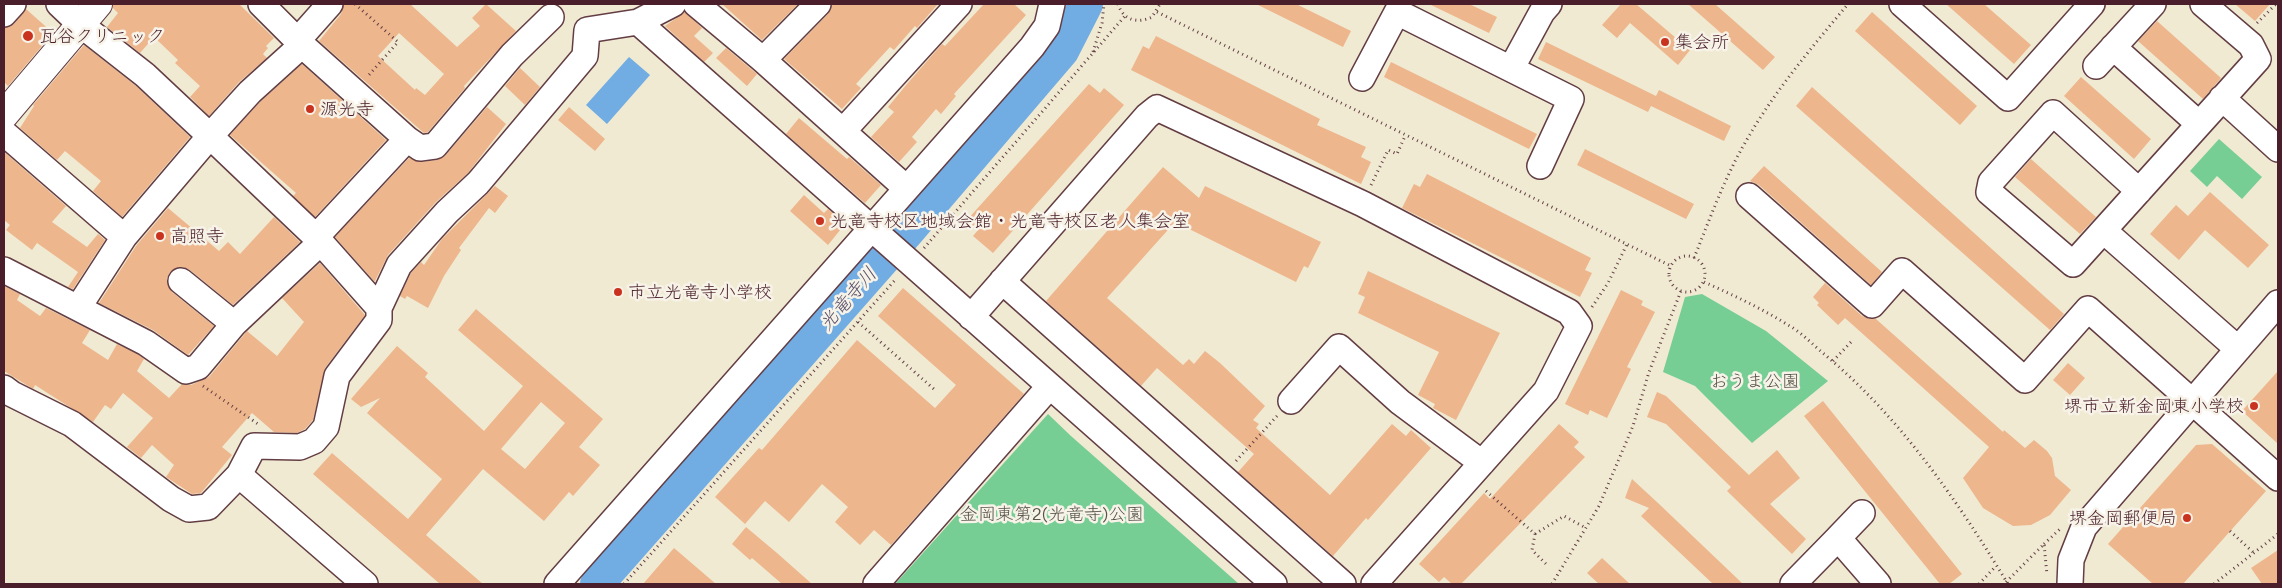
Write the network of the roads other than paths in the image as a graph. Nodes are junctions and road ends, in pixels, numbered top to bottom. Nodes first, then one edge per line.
1 (13, 4) edge
2 (59, 4) edge
3 (98, 4) edge
4 (261, 4) edge
5 (330, 4) edge
6 (673, 4) edge
7 (696, 4) edge
8 (818, 4) edge
9 (959, 4) edge
10 (1052, 4) edge
11 (1549, 4) edge
12 (1902, 4) edge
13 (2092, 4) edge
14 (2152, 4) edge
15 (2203, 4) edge
16 (545, 10) edge
17 (4, 14) edge
18 (638, 22) junction
19 (80, 24) junction
20 (587, 30) junction
21 (300, 42) junction
22 (2113, 47) junction
23 (763, 60) junction
24 (2096, 66) dead end
25 (1511, 70) junction
26 (1362, 78) dead end
27 (2222, 98) junction
28 (4, 115) edge
29 (2199, 124) junction
30 (844, 131) junction
31 (4, 133) edge
32 (210, 136) junction
33 (407, 139) junction
34 (2278, 149) edge
35 (1540, 166) dead end
36 (906, 188) junction
37 (2139, 191) junction
38 (1749, 196) dead end
39 (2104, 231) junction
40 (878, 234) junction
41 (124, 237) junction
42 (318, 240) junction
43 (4, 270) edge
44 (182, 281) dead end
45 (1002, 282) junction
46 (2278, 303) edge
47 (78, 308) junction
48 (379, 308) junction
49 (971, 317) junction
50 (234, 324) junction
51 (2238, 349) junction
52 (1049, 387) junction
53 (4, 388) edge
54 (1291, 401) road end
55 (2192, 401) junction
56 (1476, 470) junction
57 (239, 475) junction
58 (2277, 488) edge
59 (1862, 513) dead end
60 (1838, 538) junction
61 (364, 584) edge
62 (557, 584) edge
63 (876, 584) edge
64 (1274, 584) edge
65 (1342, 584) edge
66 (1374, 584) edge
67 (1793, 584) edge
68 (1878, 584) edge
69 (2070, 584) edge

1 - 17 street
2 - 19 street
3 - 19 main road
4 - 21 street
5 - 21 street
6 - 18 street
7 - 23 street
8 - 23 street
9 - 30 street
10 - 36 street
11 - 25 street
12 - 13 street
14 - 22 street
15 - 27 street
16 - 20 street
16 - 33 street
18 - 20 street
18 - 40 street
19 - 28 main road
19 - 32 street
20 - 48 street
21 - 32 street
21 - 33 street
22 - 24 street
22 - 29 street
23 - 30 street
25 - 26 street
25 - 35 street
27 - 29 street
27 - 34 street
29 - 37 street
30 - 36 street
31 - 41 street
32 - 41 street
32 - 42 street
33 - 42 street
36 - 40 street
37 - 39 street
37 - 39 street
38 - 55 street
39 - 51 street
40 - 49 street
40 - 62 street
41 - 47 street
42 - 48 street
42 - 50 street
43 - 47 street
44 - 50 street
45 - 49 street
45 - 56 street
45 - 65 street
46 - 51 street
47 - 50 street
48 - 57 street
49 - 52 street
51 - 55 street
52 - 63 street
52 - 64 street
53 - 57 street
54 - 56 street
55 - 58 street
55 - 69 street
56 - 66 street
57 - 61 street
59 - 60 street
60 - 67 street
60 - 68 street

